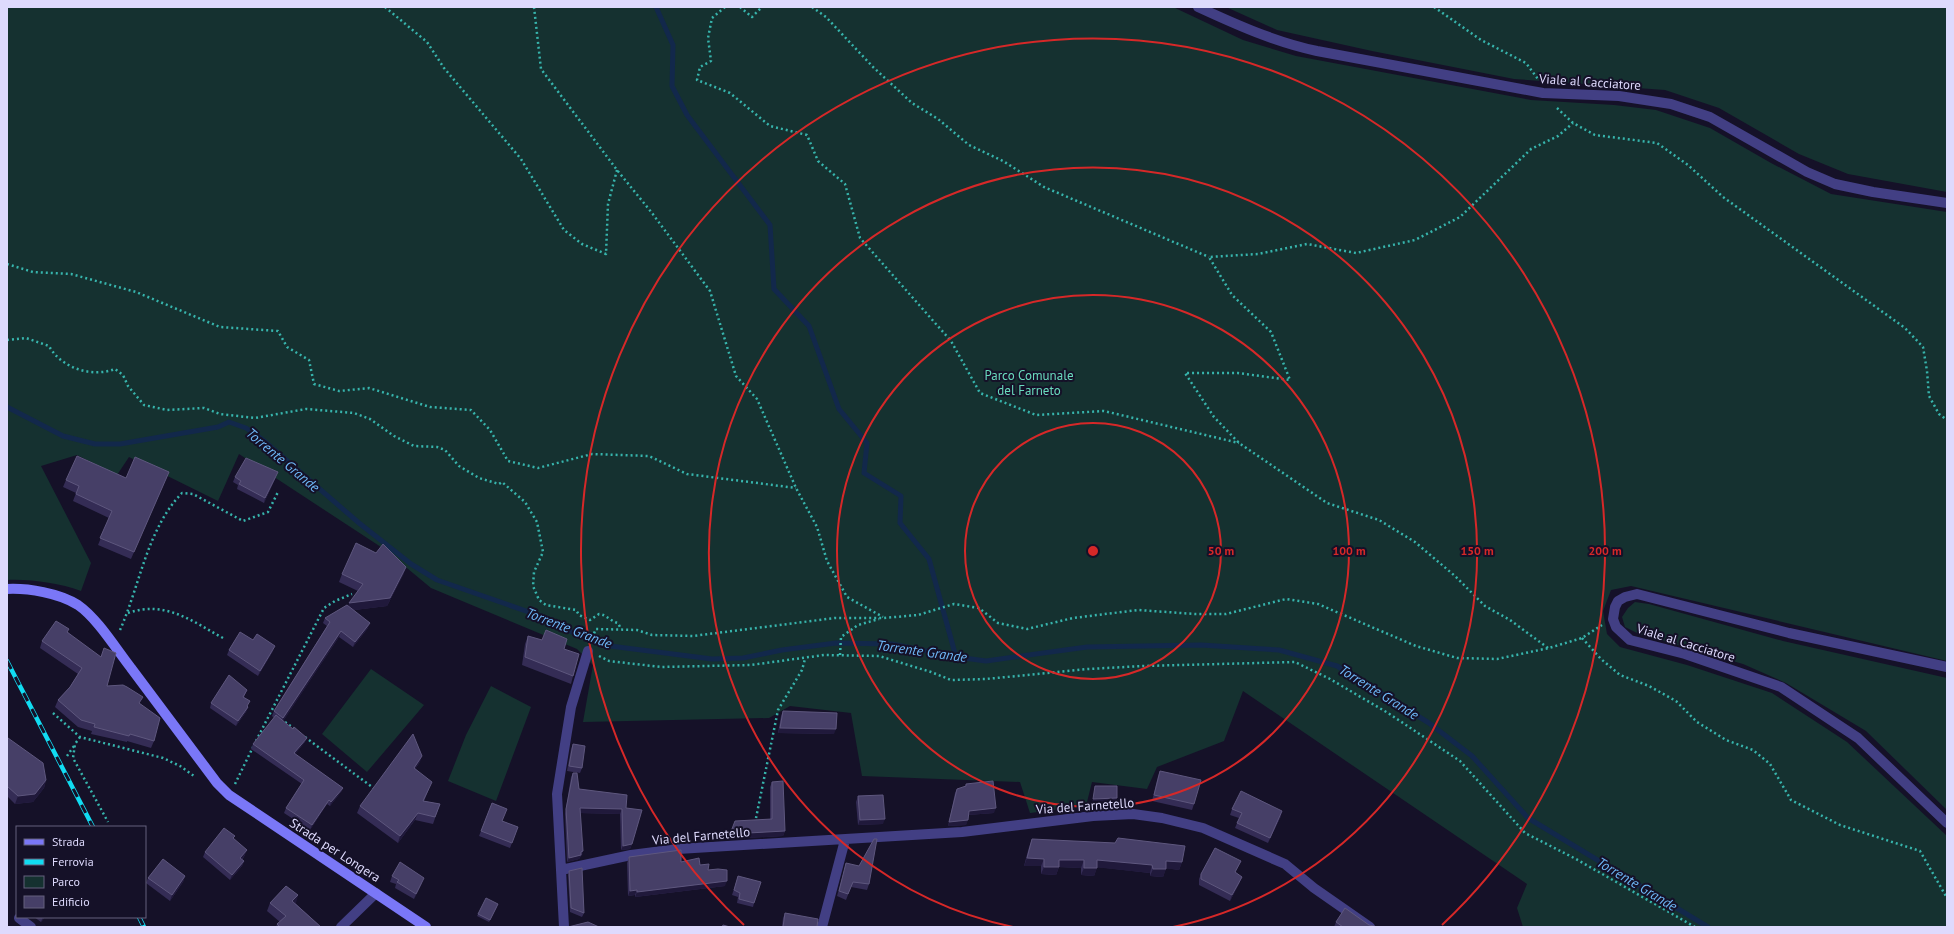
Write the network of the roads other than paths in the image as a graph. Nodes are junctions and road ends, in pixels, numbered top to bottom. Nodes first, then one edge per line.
1 (1198, 7) edge
2 (1947, 203) edge
3 (7, 589) edge
4 (588, 651) road end
5 (1947, 667) edge
6 (1947, 823) edge
7 (845, 840) junction
8 (561, 870) junction
9 (376, 893) junction
10 (19, 918) edge
11 (31, 927) edge
12 (341, 927) edge
13 (426, 927) edge
14 (564, 927) edge
15 (822, 927) edge
16 (1370, 927) edge

1 - 2 street, Viale al Cacciatore
3 - 9 street, Strada per Longera
4 - 8 street
5 - 6 street, Viale al Cacciatore
7 - 8 street, Via del Farnetello
7 - 15 street
7 - 16 street, Via del Farnetello
8 - 14 street
9 - 12 street
9 - 13 street, Strada per Longera
10 - 11 street

